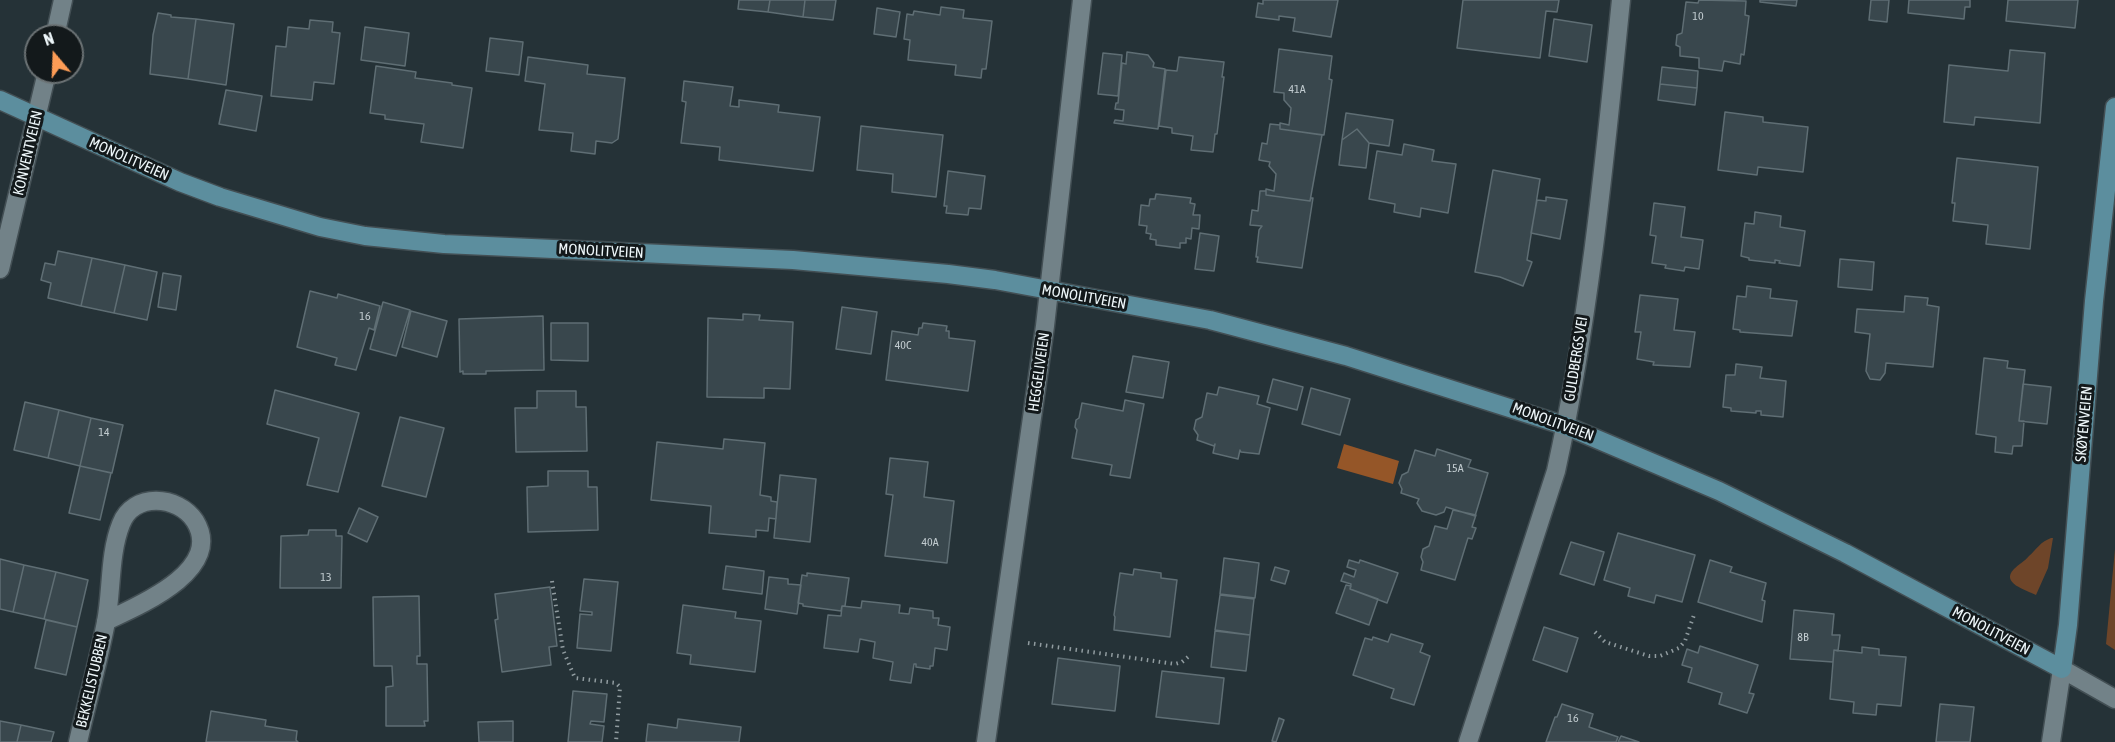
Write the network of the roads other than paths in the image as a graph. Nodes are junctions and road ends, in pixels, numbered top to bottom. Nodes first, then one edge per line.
1 (63, 0) edge
2 (1082, 0) edge
3 (1621, 0) edge
4 (58, 24) edge
5 (44, 84) edge
6 (0, 100) edge
7 (2115, 106) edge
8 (36, 118) junction
9 (0, 269) edge
10 (1050, 291) junction
11 (1566, 426) junction
12 (106, 621) junction
13 (2062, 669) junction
14 (2115, 699) edge
15 (78, 742) edge
16 (986, 742) edge
17 (1468, 742) edge
18 (2051, 742) edge

1 - 4 street
2 - 10 street, HEGGELIVEIEN
3 - 11 street, GULDBERGS VEI
5 - 8 street, KONVENTVEIEN
6 - 8 street, MONOLITVEIEN
7 - 13 street, SKØYENVEIEN
8 - 9 street, KONVENTVEIEN
8 - 10 street, MONOLITVEIEN
10 - 11 street, MONOLITVEIEN
10 - 16 street, HEGGELIVEIEN
11 - 13 street, MONOLITVEIEN
11 - 17 street, GULDBERGS VEI
12 - 12 street, BEKKELISTUBBEN
12 - 15 street, BEKKELISTUBBEN
13 - 14 street, MONOLITVEIEN
13 - 18 street, SKØYENVEIEN

